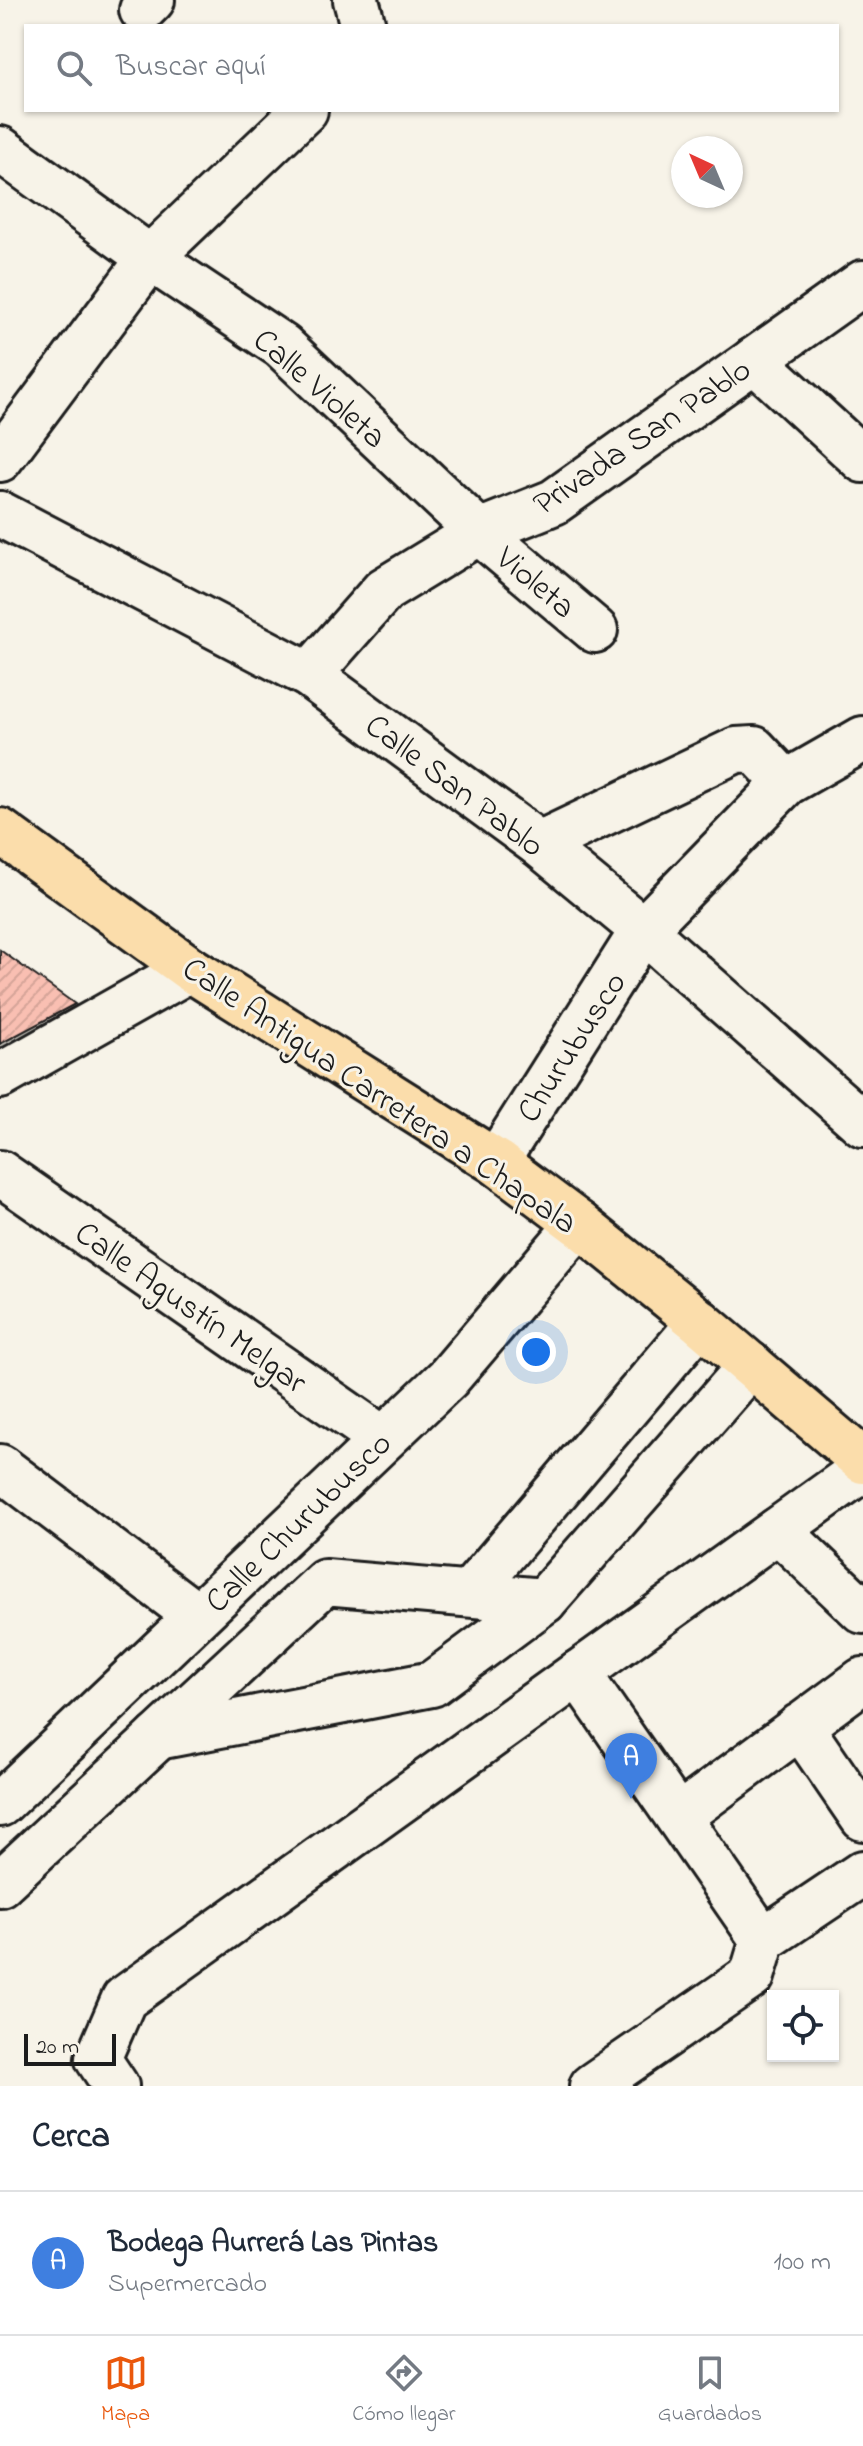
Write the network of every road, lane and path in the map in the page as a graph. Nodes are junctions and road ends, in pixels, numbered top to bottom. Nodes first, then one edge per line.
1 (356, 0) edge
2 (362, 24) edge
3 (303, 112) edge
4 (0, 149) edge
5 (150, 258) junction
6 (863, 283) edge
7 (754, 360) junction
8 (0, 459) edge
9 (863, 460) edge
10 (0, 514) edge
11 (479, 532) junction
12 (595, 630) dead end
13 (309, 675) junction
14 (863, 739) edge
15 (786, 783) junction
16 (0, 831) edge
17 (539, 844) junction
18 (643, 930) junction
19 (190, 969) junction
20 (0, 1076) edge
21 (863, 1124) edge
22 (496, 1162) junction
23 (0, 1173) edge
24 (579, 1224) junction
25 (700, 1322) junction
26 (751, 1365) junction
27 (383, 1439) junction
28 (863, 1461) edge
29 (0, 1467) edge
30 (863, 1469) edge
31 (778, 1530) junction
32 (469, 1594) junction
33 (544, 1601) junction
34 (863, 1611) edge
35 (197, 1616) junction
36 (578, 1673) junction
37 (863, 1680) edge
38 (800, 1726) junction
39 (158, 1737) junction
40 (3, 1796) edge
41 (678, 1817) junction
42 (863, 1818) edge
43 (863, 1873) edge
44 (0, 1884) edge
45 (763, 1940) junction
46 (116, 2086) edge
47 (592, 2086) edge

1 - 2 street
3 - 5 street
4 - 5 street, Calle Violeta
5 - 8 street
5 - 11 street, Calle Violeta
6 - 7 street, Privada San Pablo
7 - 9 street
7 - 11 street, Privada San Pablo
10 - 13 street, Calle San Pablo
11 - 12 street, Violeta
11 - 13 street, Privada San Pablo
13 - 17 street, Calle San Pablo
14 - 15 street, Churubusco
15 - 17 street
15 - 18 street, Churubusco
16 - 19 main road, Calle Antigua Carretera a Chapala
17 - 18 street, Calle San Pablo
18 - 21 street, Calle San Pablo
18 - 22 street, Churubusco
19 - 20 street
19 - 22 main road, Calle Antigua Carretera a Chapala
22 - 24 main road, Calle Antigua Carretera a Chapala
23 - 27 street, Calle Agustín Melgar
24 - 25 main road, Calle Antigua Carretera a Chapala
24 - 27 street, Calle Churubusco
25 - 26 main road, Calle Antigua Carretera a Chapala
25 - 32 street
26 - 28 main road, Calle Antigua Carretera a Chapala
26 - 33 street
27 - 35 street, Calle Churubusco
29 - 35 street
30 - 31 street
31 - 34 street
31 - 36 street
32 - 33 street
32 - 39 street
33 - 39 street
35 - 40 street, Calle Churubusco
36 - 41 street
36 - 46 street
37 - 38 street
38 - 41 street
38 - 42 street
39 - 44 street
41 - 45 street
43 - 45 street
45 - 47 street

